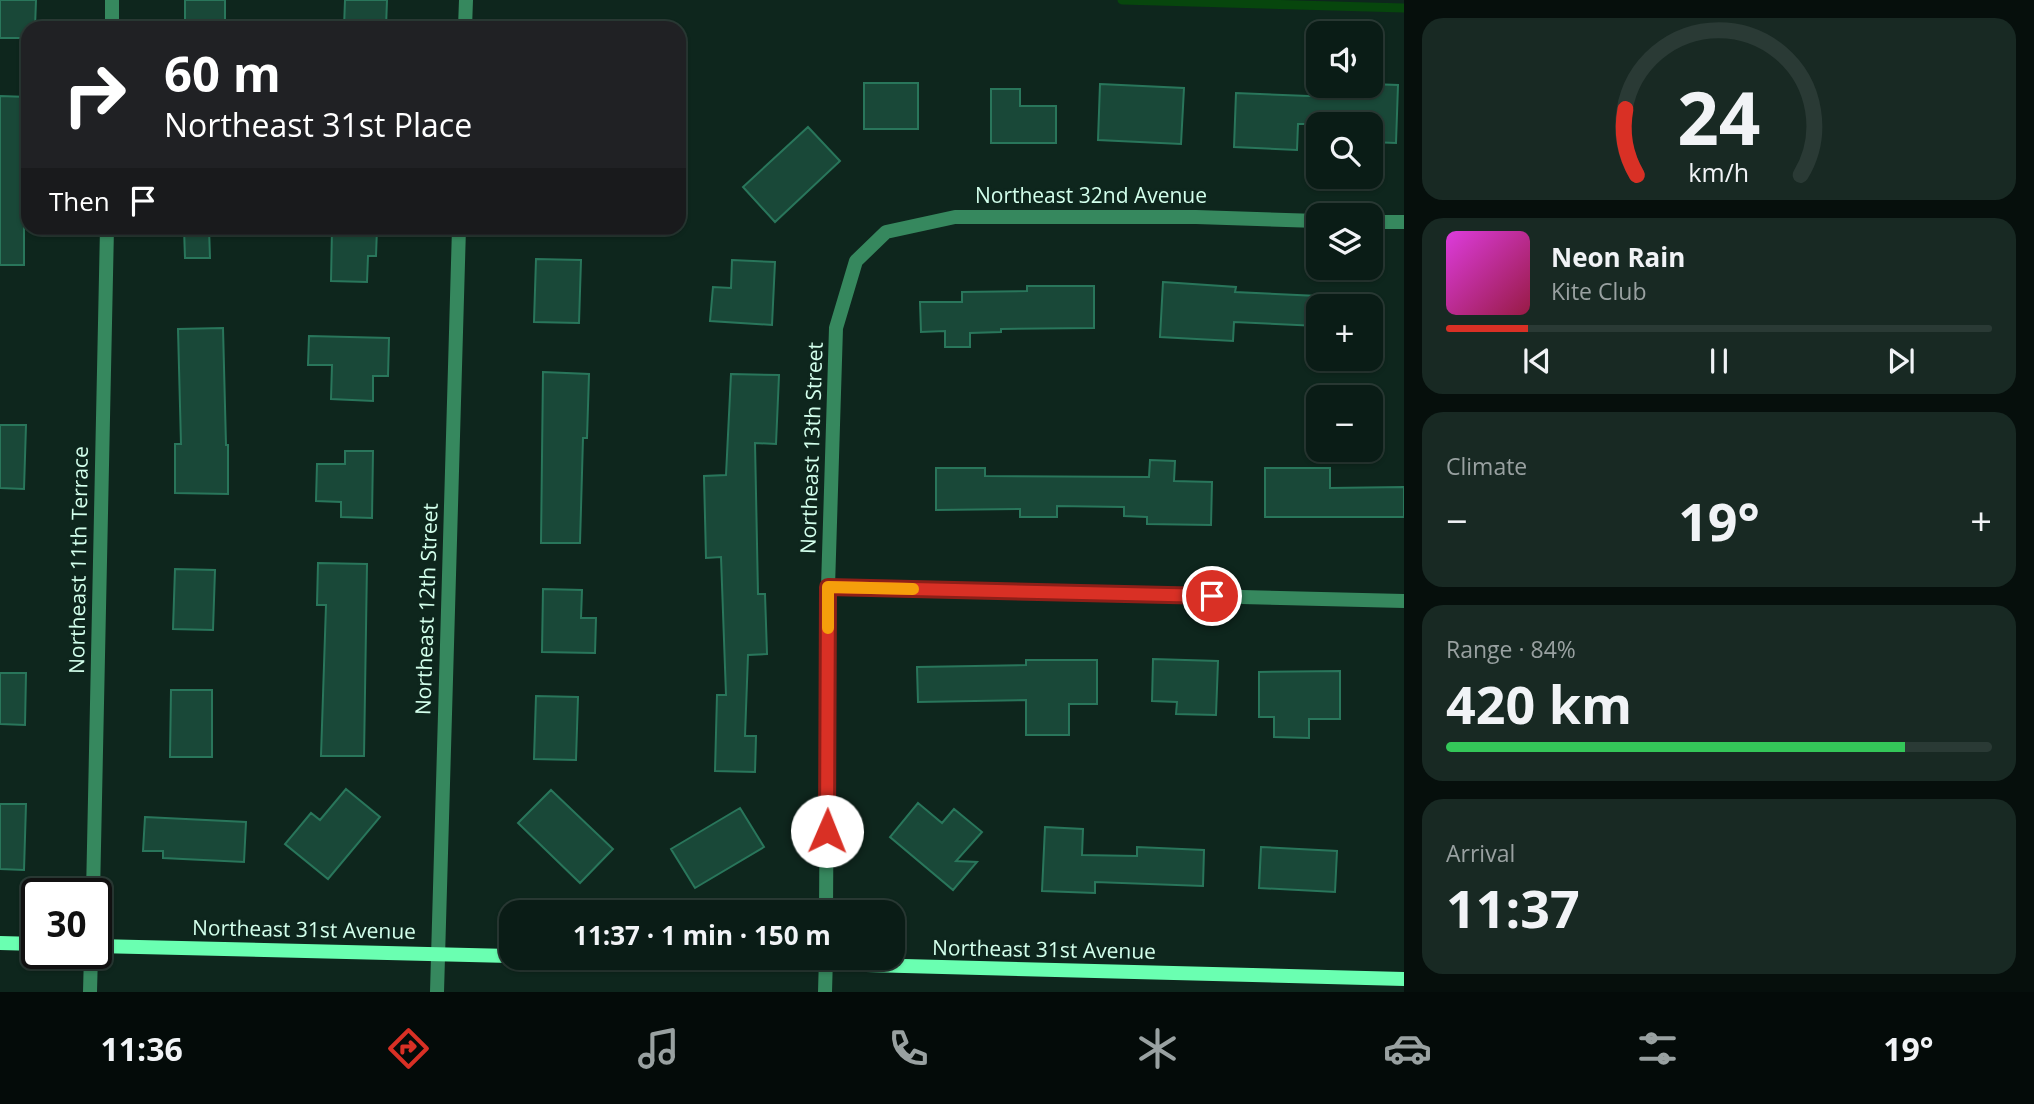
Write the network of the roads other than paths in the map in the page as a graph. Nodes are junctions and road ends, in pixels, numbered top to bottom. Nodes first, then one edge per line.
1 (112, 0) edge
2 (466, 0) edge
3 (112, 21) edge
4 (465, 21) edge
5 (1306, 221) edge
6 (1383, 222) edge
7 (1404, 222) edge
8 (107, 235) edge
9 (459, 235) edge
10 (871, 247) joint
11 (828, 587) junction
12 (1404, 601) edge
13 (93, 878) edge
14 (826, 900) edge
15 (0, 943) edge
16 (21, 944) edge
17 (112, 946) edge
18 (438, 954) junction
19 (499, 956) edge
20 (905, 963) edge
21 (91, 969) edge
22 (826, 970) edge
23 (1404, 979) edge
24 (90, 992) edge
25 (437, 992) edge
26 (825, 992) edge

1 - 3 street
2 - 4 street
5 - 10 street, Northeast 32nd Avenue
6 - 7 street
8 - 13 street, Northeast 11th Terrace
9 - 18 street, Northeast 12th Street
10 - 11 street, Northeast 13th Street
11 - 12 street
11 - 14 street, Northeast 13th Street
15 - 16 street
17 - 18 street, Northeast 31st Avenue
18 - 19 street, Northeast 31st Avenue
18 - 25 street, Northeast 12th Street
20 - 23 street, Northeast 31st Avenue
21 - 24 street
22 - 26 street

